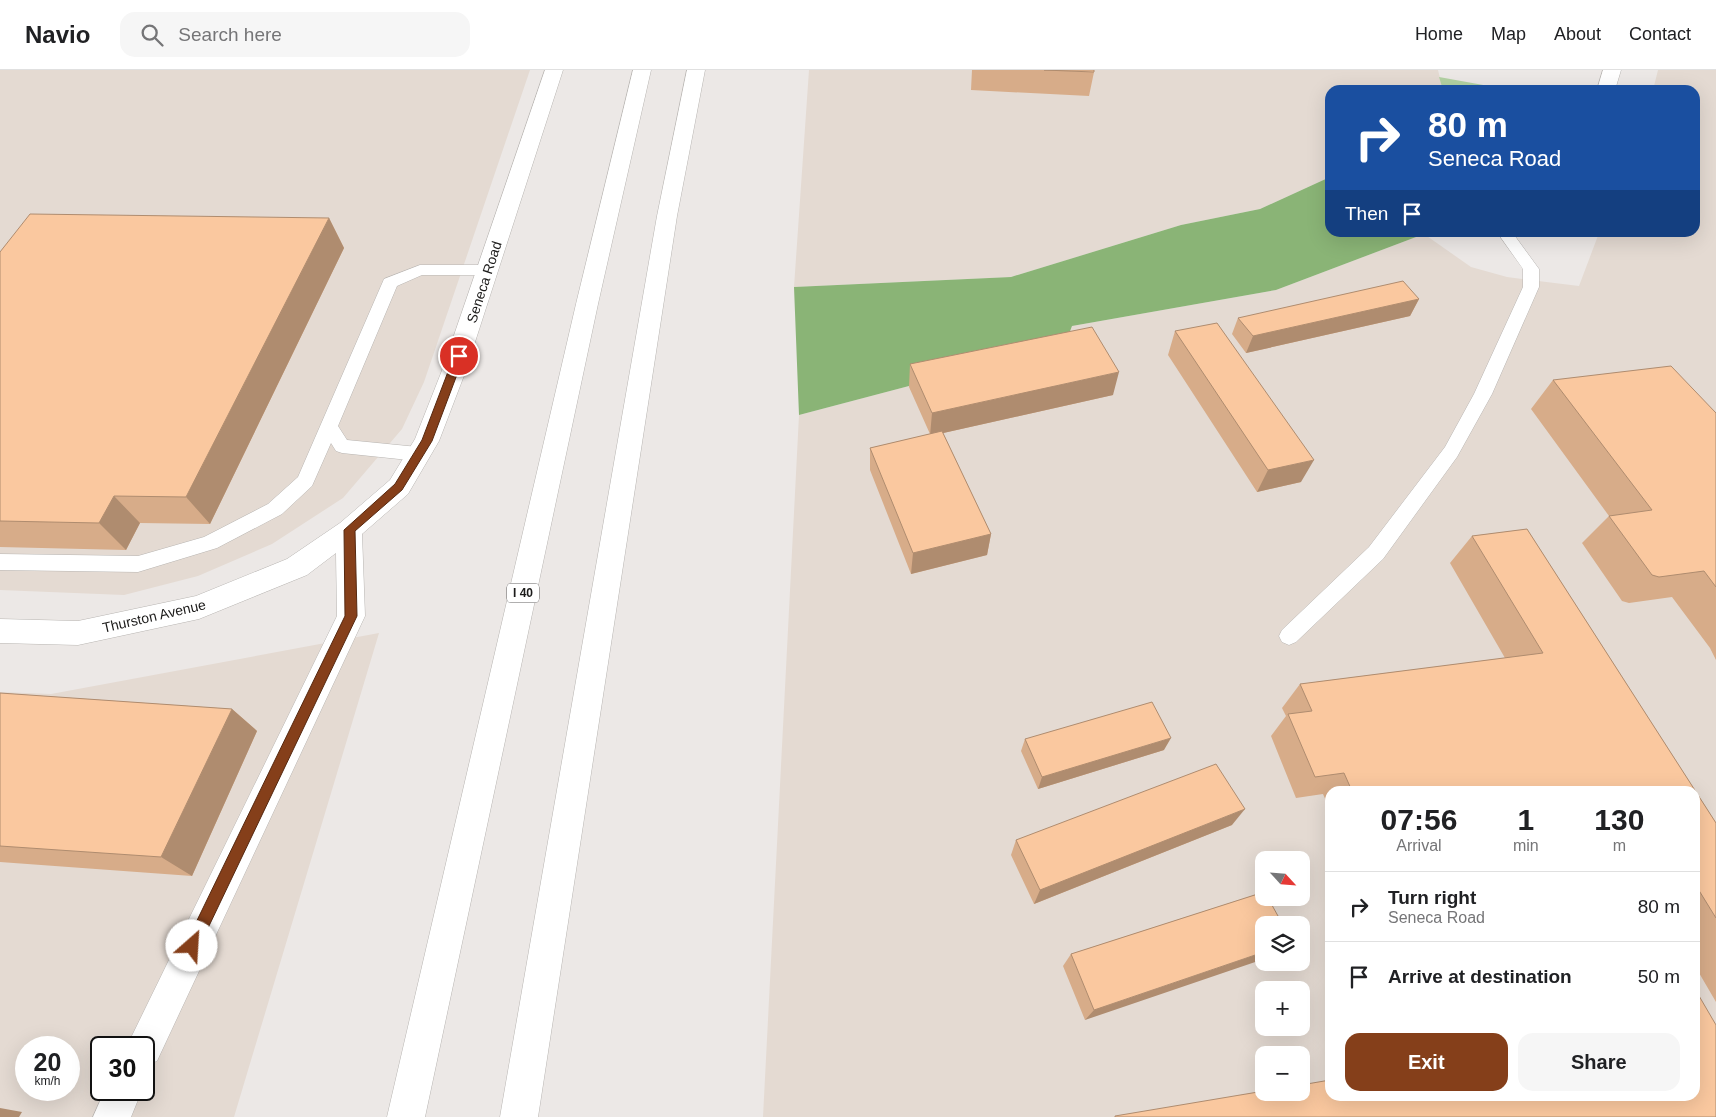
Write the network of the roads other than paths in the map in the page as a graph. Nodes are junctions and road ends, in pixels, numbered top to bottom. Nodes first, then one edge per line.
1 (554, 70) edge
2 (642, 70) edge
3 (696, 70) edge
4 (1612, 70) edge
5 (1608, 85) edge
6 (1508, 237) edge
7 (488, 270) junction
8 (330, 427) junction
9 (418, 454) junction
10 (350, 530) junction
11 (0, 562) edge
12 (0, 631) edge
13 (1289, 636) dead end
14 (150, 1036) edge
15 (119, 1101) edge
16 (112, 1117) edge
17 (406, 1117) edge
18 (519, 1117) edge

1 - 7 main road, Seneca Road
2 - 17 main road, I 40
3 - 18 main road
4 - 5 main road
6 - 13 lane
7 - 8 lane
7 - 9 main road, Seneca Road
8 - 9 lane
8 - 11 lane
9 - 10 main road, Seneca Road
10 - 12 main road, Thurston Avenue
10 - 14 main road
15 - 16 main road

